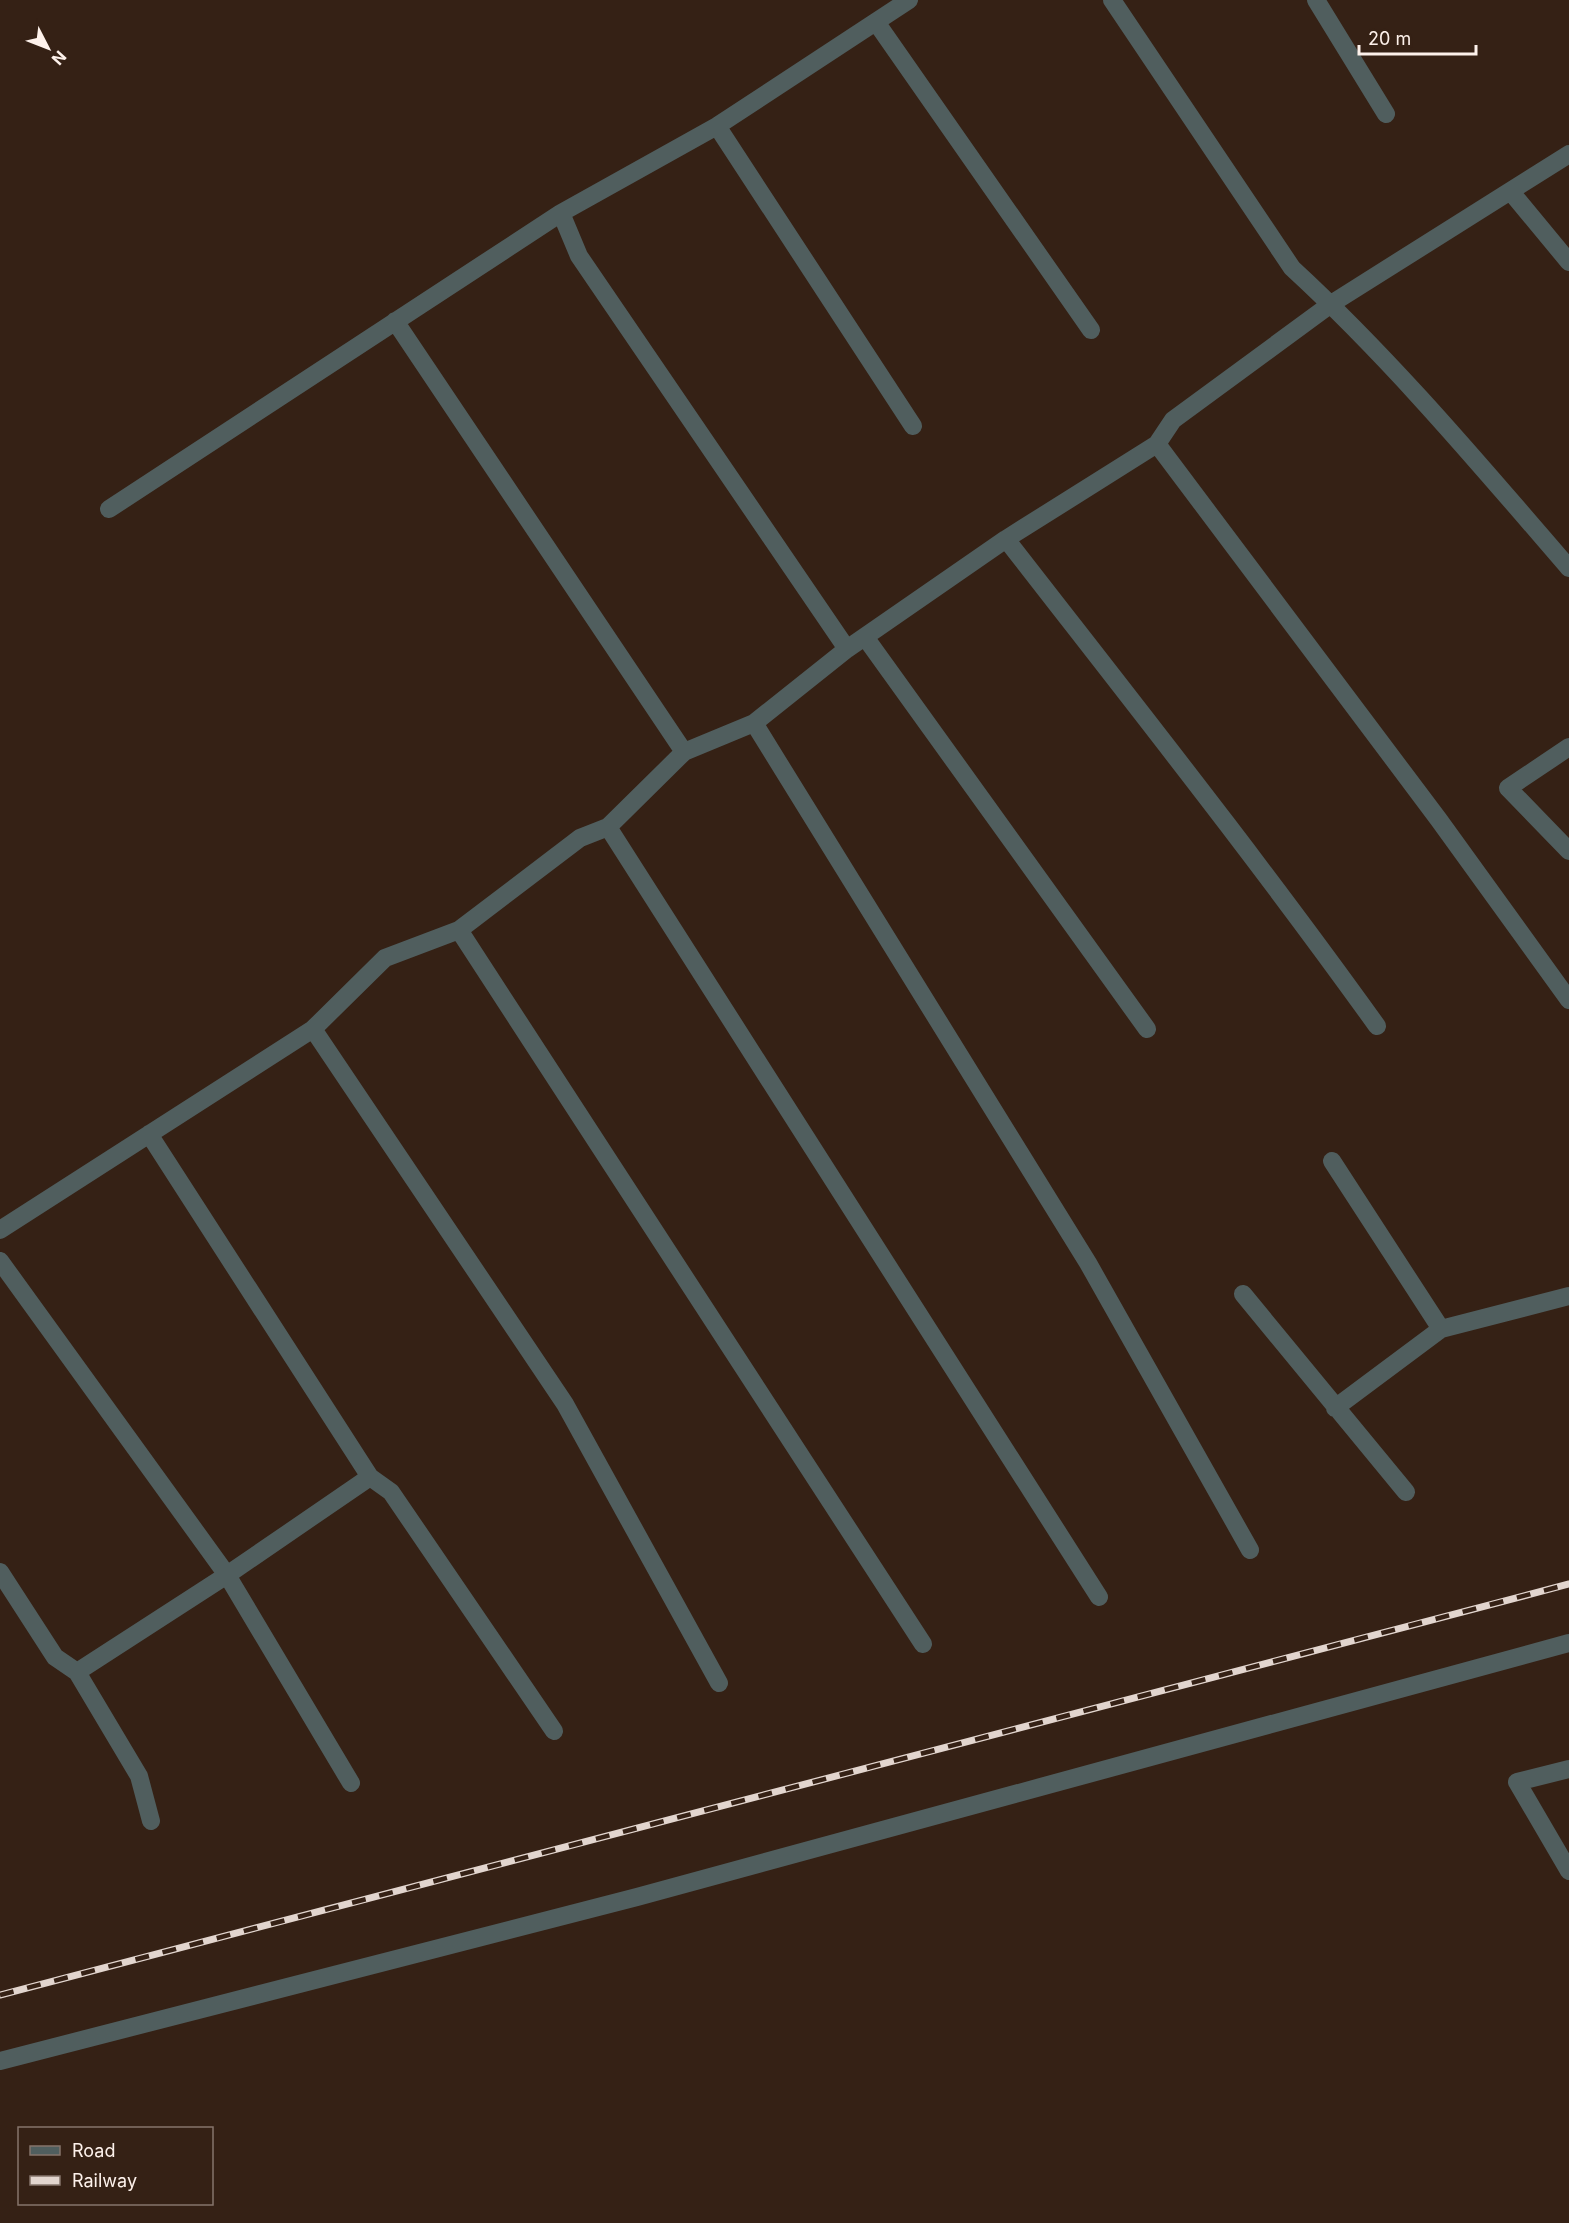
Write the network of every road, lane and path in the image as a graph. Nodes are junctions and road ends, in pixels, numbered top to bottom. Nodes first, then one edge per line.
1 (909, 0) edge
2 (1112, 0) edge
3 (1316, 0) edge
4 (876, 22) junction
5 (1386, 114) dead end
6 (717, 126) junction
7 (1569, 154) edge
8 (1511, 192) junction
9 (561, 213) junction
10 (1569, 262) edge
11 (1331, 304) junction
12 (395, 321) junction
13 (1091, 330) dead end
14 (913, 426) dead end
15 (1157, 444) junction
16 (109, 509) dead end
17 (1006, 539) junction
18 (1569, 568) edge
19 (865, 637) junction
20 (847, 649) junction
21 (754, 723) junction
22 (1569, 747) edge
23 (684, 752) junction
24 (608, 827) junction
25 (1569, 851) edge
26 (459, 930) junction
27 (1569, 1000) edge
28 (1377, 1026) dead end
29 (313, 1029) junction
30 (1147, 1029) dead end
31 (149, 1134) junction
32 (1332, 1161) dead end
33 (0, 1230) edge
34 (0, 1261) edge
35 (1242, 1294) dead end
36 (1569, 1296) edge
37 (1441, 1329) junction
38 (1335, 1408) junction
39 (370, 1477) junction
40 (1406, 1492) dead end
41 (1250, 1550) dead end
42 (0, 1572) edge
43 (226, 1575) junction
44 (1100, 1597) dead end
45 (1569, 1643) edge
46 (923, 1644) dead end
47 (77, 1672) junction
48 (719, 1683) dead end
49 (554, 1731) dead end
50 (1569, 1770) edge
51 (351, 1783) dead end
52 (151, 1821) dead end
53 (1569, 1871) edge
54 (0, 2061) edge

1 - 4 street
2 - 11 street
3 - 5 street
4 - 6 street
4 - 13 street
6 - 9 street
6 - 14 street
7 - 8 street
8 - 10 street
8 - 11 street
9 - 12 street
9 - 20 street
11 - 15 street
11 - 18 street
12 - 16 street
12 - 23 street
15 - 17 street
15 - 27 street
17 - 19 street
17 - 28 street
19 - 20 street
19 - 30 street
20 - 21 street
21 - 23 street
21 - 41 street
22 - 25 street
23 - 24 street
24 - 26 street
24 - 44 street
26 - 29 street
26 - 46 street
29 - 31 street
29 - 48 street
31 - 33 street
31 - 39 street
32 - 37 street
34 - 43 street
35 - 38 street
36 - 37 street
37 - 38 street
38 - 40 street
39 - 43 street
39 - 49 street
42 - 47 street
43 - 47 street
43 - 51 street
45 - 54 street
47 - 52 street
50 - 53 street

